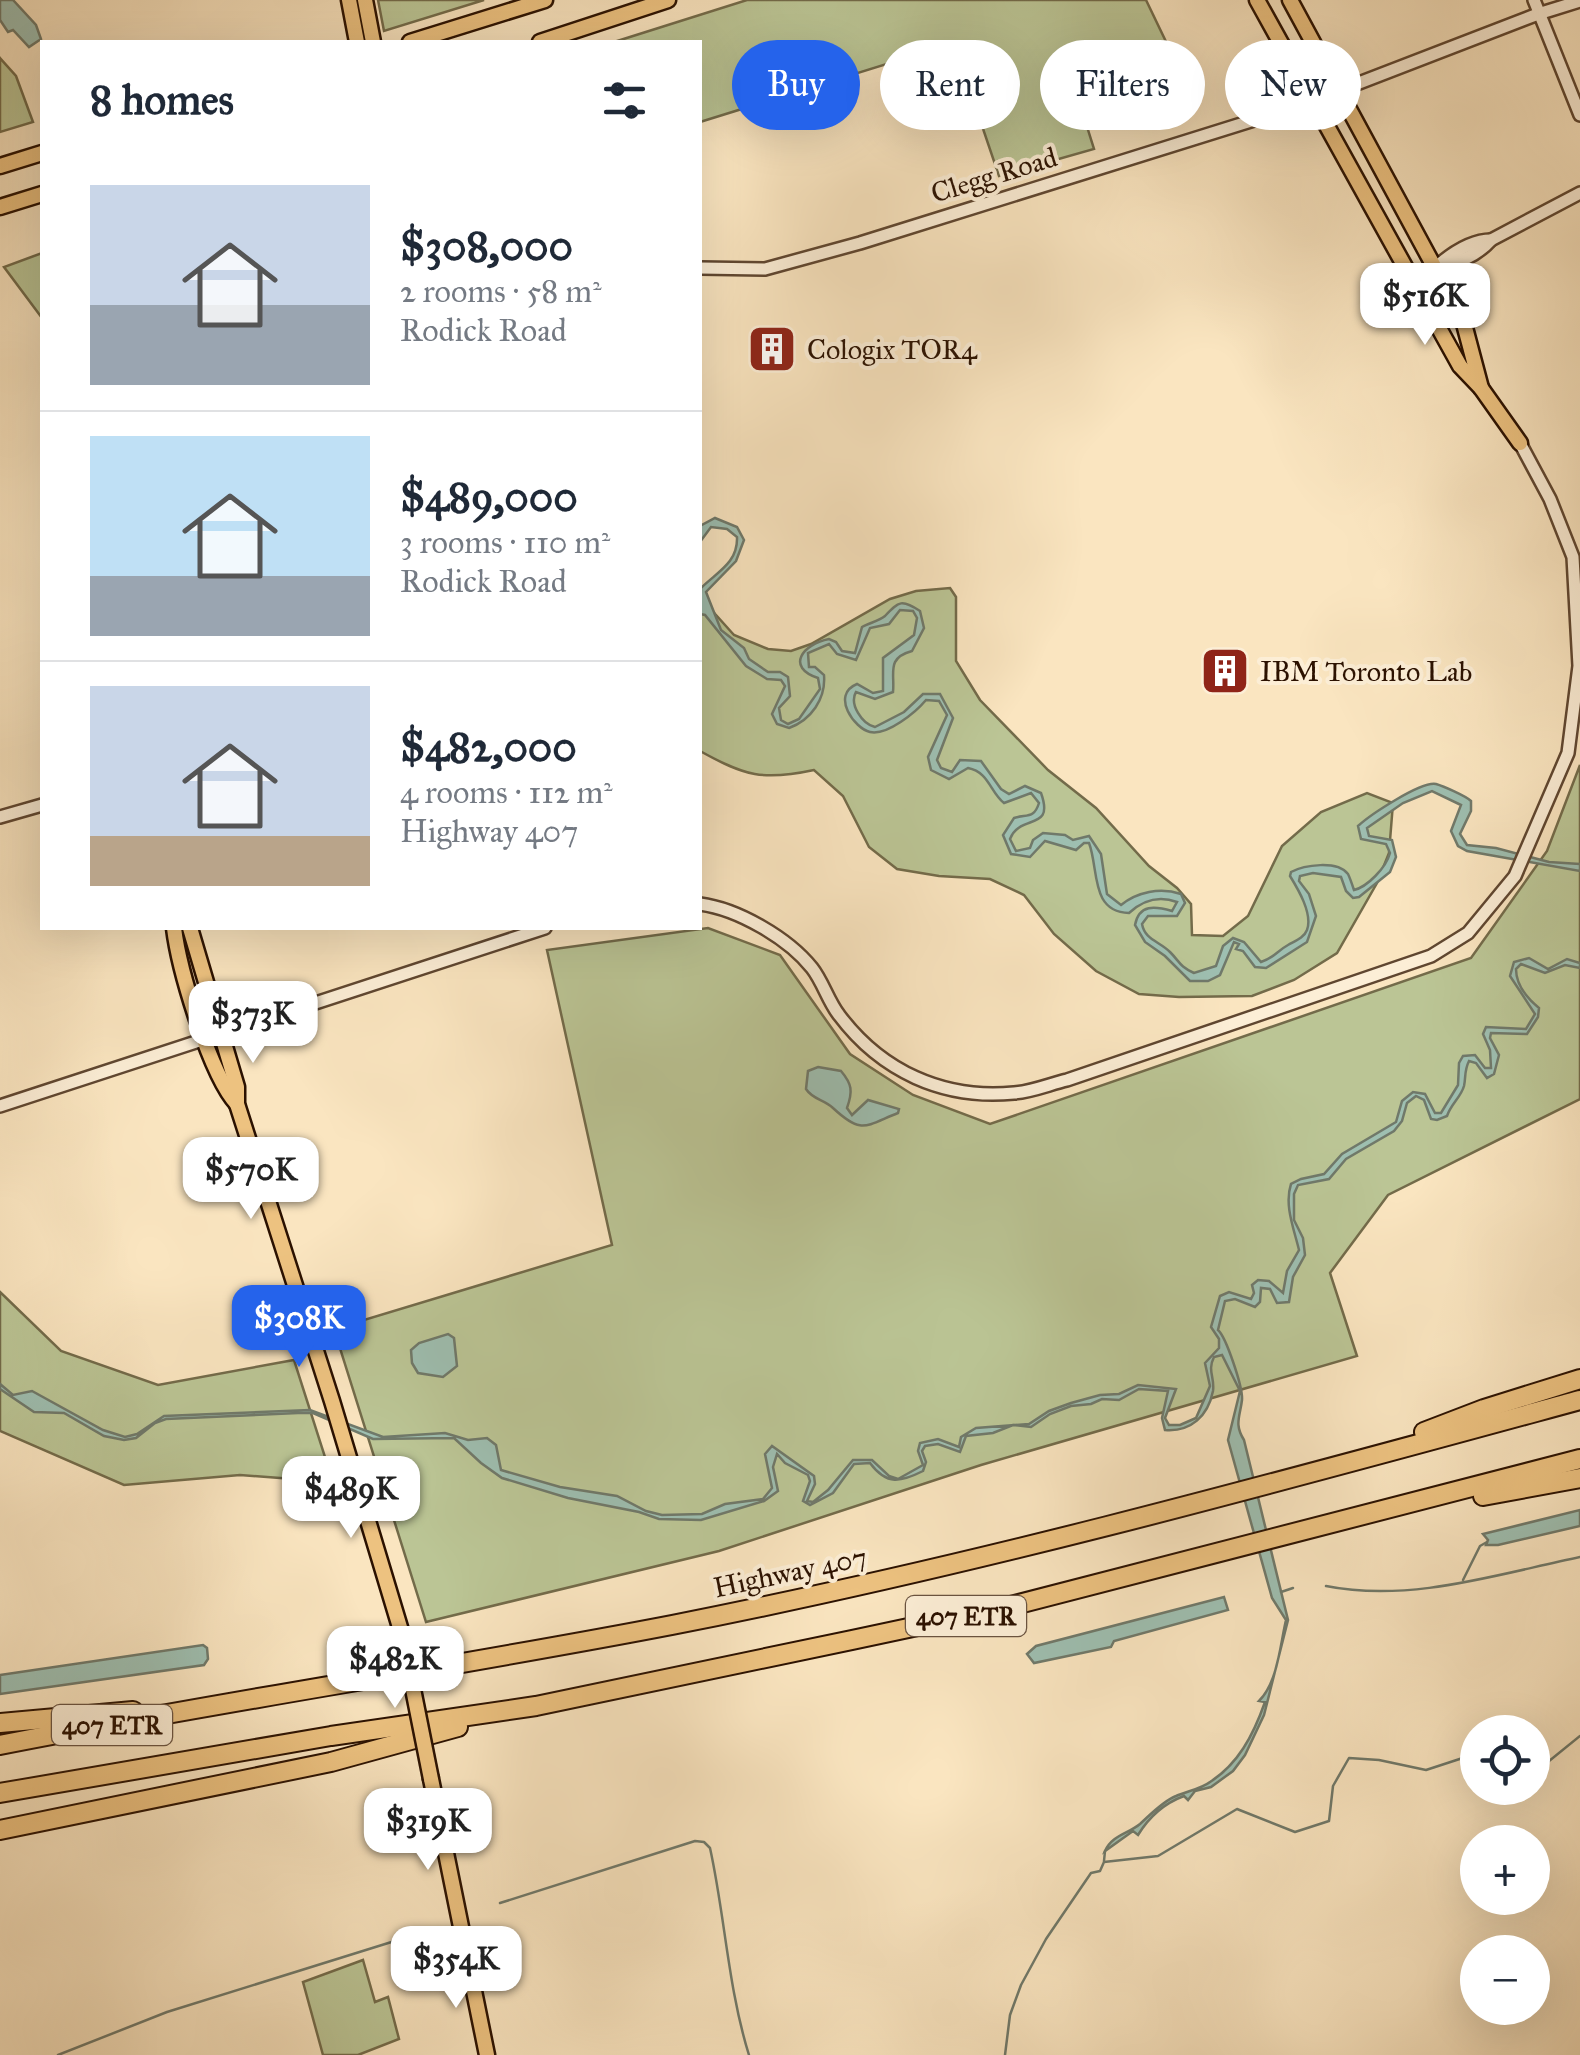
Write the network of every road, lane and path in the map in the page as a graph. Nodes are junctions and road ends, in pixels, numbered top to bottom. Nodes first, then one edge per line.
1 (350, 0) edge
2 (365, 0) edge
3 (545, 0) edge
4 (668, 0) edge
5 (1257, 0) edge
6 (1290, 0) edge
7 (1534, 0) edge
8 (1580, 1) edge
9 (1538, 14) junction
10 (358, 40) edge
11 (373, 40) edge
12 (416, 40) edge
13 (546, 40) edge
14 (1278, 40) edge
15 (1310, 40) edge
16 (1361, 82) edge
17 (1580, 115) edge
18 (1225, 129) edge
19 (1330, 130) edge
20 (1358, 130) edge
21 (38, 155) edge
22 (0, 166) edge
23 (1580, 193) edge
24 (40, 195) edge
25 (0, 207) edge
26 (702, 268) edge
27 (1434, 268) junction
28 (1414, 277) junction
29 (1468, 336) junction
30 (1450, 346) junction
31 (1482, 388) junction
32 (1520, 443) joint
33 (40, 807) edge
34 (0, 817) edge
35 (702, 905) edge
36 (174, 930) edge
37 (190, 930) edge
38 (539, 930) edge
39 (213, 1036) junction
40 (0, 1106) edge
41 (1580, 1379) edge
42 (1580, 1400) edge
43 (1580, 1459) edge
44 (1336, 1466) junction
45 (1580, 1478) edge
46 (1393, 1510) junction
47 (223, 1705) junction
48 (536, 1706) junction
49 (0, 1723) edge
50 (0, 1745) edge
51 (0, 1793) edge
52 (0, 1830) edge
53 (487, 2055) edge

1 - 10 main road
2 - 11 main road
3 - 12 main road
4 - 13 main road
5 - 14 main road
6 - 15 main road
7 - 9 street
8 - 9 street, Clegg Road
9 - 16 street, Clegg Road
9 - 17 street
18 - 26 street, Clegg Road
19 - 28 main road
20 - 27 main road
21 - 22 main road
23 - 27 street
24 - 25 main road
27 - 28 main road
27 - 29 main road
28 - 30 main road
29 - 30 main road
29 - 31 main road
30 - 31 main road
31 - 32 main road
32 - 35 street
33 - 34 street
36 - 39 main road
37 - 39 main road
38 - 39 street
39 - 40 street
39 - 53 main road, bridge
41 - 44 highway
42 - 44 highway, Highway 407 / 407 ETR
43 - 46 highway, 407 ETR
44 - 47 highway, Highway 407 / 407 ETR
45 - 46 highway
46 - 48 highway, 407 ETR
47 - 49 highway
47 - 50 highway, Highway 407 / 407 ETR
48 - 51 highway, 407 ETR
48 - 52 highway

